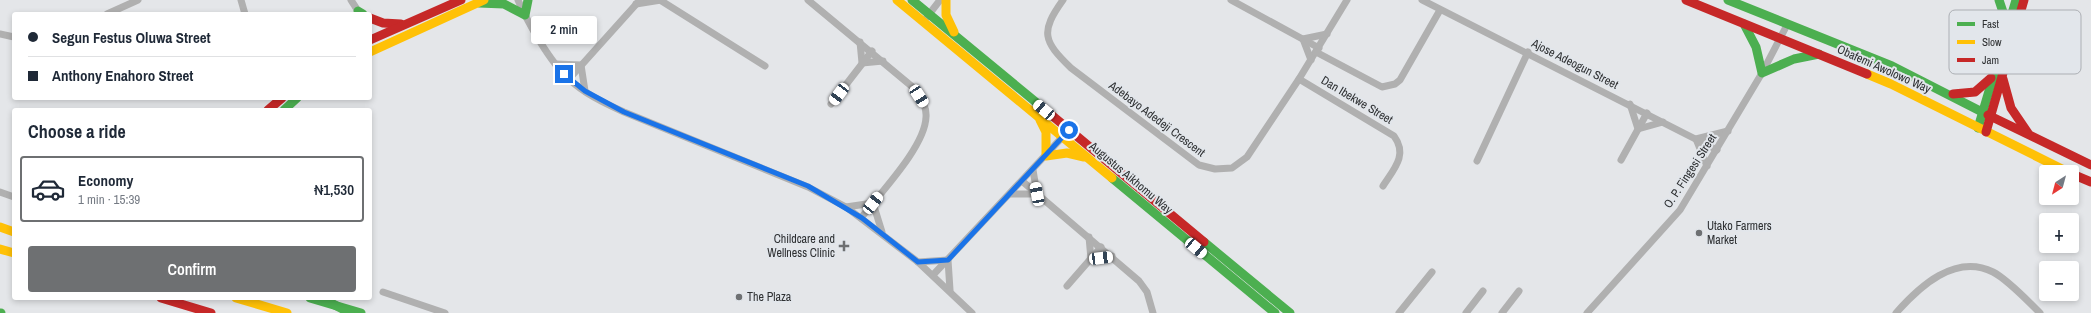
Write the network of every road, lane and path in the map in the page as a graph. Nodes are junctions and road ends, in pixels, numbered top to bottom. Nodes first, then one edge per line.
1 (136, 0) edge
2 (241, 0) edge
3 (351, 0) edge
4 (461, 0) edge
5 (484, 0) edge
6 (518, 0) edge
7 (528, 0) edge
8 (661, 0) edge
9 (808, 0) edge
10 (898, 0) edge
11 (912, 0) edge
12 (940, 0) edge
13 (946, 0) edge
14 (1063, 0) edge
15 (1231, 0) edge
16 (1347, 0) edge
17 (1422, 0) edge
18 (1686, 0) edge
19 (1728, 0) edge
20 (1999, 0) edge
21 (2016, 0) edge
22 (2024, 0) edge
23 (638, 2) edge
24 (474, 4) junction
25 (1440, 10) junction
26 (2002, 10) edge
27 (2013, 10) edge
28 (2020, 10) edge
29 (111, 12) edge
30 (244, 12) edge
31 (359, 12) edge
32 (525, 15) junction
33 (927, 18) junction
34 (372, 19) edge
35 (406, 23) junction
36 (1744, 24) junction
37 (1787, 25) junction
38 (0, 34) edge
39 (1327, 34) junction
40 (12, 37) edge
41 (372, 37) edge
42 (372, 38) edge
43 (958, 38) junction
44 (1303, 39) junction
45 (1781, 39) junction
46 (860, 42) junction
47 (379, 48) junction
48 (1318, 50) junction
49 (372, 51) edge
50 (872, 51) junction
51 (1528, 52) junction
52 (1820, 54) junction
53 (1311, 60) junction
54 (883, 61) junction
55 (862, 63) junction
56 (556, 64) junction
57 (581, 65) junction
58 (765, 66) dead end
59 (1762, 73) junction
60 (1998, 74) junction
61 (569, 79) junction
62 (1299, 79) junction
63 (585, 91) junction
64 (1948, 94) junction
65 (280, 100) edge
66 (295, 100) edge
67 (831, 104) dead end
68 (1630, 104) junction
69 (270, 108) edge
70 (286, 108) edge
71 (1647, 113) junction
72 (1036, 115) junction
73 (1987, 115) junction
74 (1663, 122) junction
75 (1638, 129) junction
76 (1982, 130) junction
77 (1728, 131) junction
78 (1066, 134) junction
79 (2032, 138) junction
80 (1696, 139) junction
81 (1717, 150) junction
82 (1046, 156) junction
83 (1089, 159) junction
84 (1621, 160) dead end
85 (1477, 161) dead end
86 (2054, 165) edge
87 (2091, 165) edge
88 (1707, 166) junction
89 (1033, 170) junction
90 (2079, 177) edge
91 (1022, 181) junction
92 (2091, 182) edge
93 (1383, 186) dead end
94 (0, 192) edge
95 (1010, 194) junction
96 (1037, 194) junction
97 (12, 197) edge
98 (873, 203) junction
99 (846, 207) junction
100 (862, 218) junction
101 (0, 226) edge
102 (12, 226) edge
103 (12, 231) edge
104 (882, 233) junction
105 (1089, 237) junction
106 (1101, 247) junction
107 (0, 249) edge
108 (12, 253) edge
109 (1112, 256) junction
110 (1091, 259) junction
111 (948, 260) junction
112 (918, 262) junction
113 (1432, 272) dead end
114 (933, 275) junction
115 (1067, 286) dead end
116 (950, 290) junction
117 (1482, 291) dead end
118 (1519, 291) dead end
119 (383, 292) dead end
120 (168, 300) edge
121 (243, 300) edge
122 (317, 300) edge
123 (332, 304) junction
124 (212, 313) edge
125 (287, 313) edge
126 (350, 313) edge
127 (361, 313) edge
128 (445, 313) edge
129 (972, 313) edge
130 (1153, 313) edge
131 (1275, 313) edge
132 (1290, 313) edge
133 (1399, 313) edge
134 (1466, 313) edge
135 (1502, 313) edge
136 (1587, 313) edge
137 (1896, 313) edge
138 (2040, 313) edge

1 - 29 street
2 - 30 street
3 - 31 street
4 - 35 main road
5 - 24 main road
6 - 32 street
7 - 32 main road
8 - 23 street
8 - 58 street
9 - 46 street
10 - 33 main road, Augustus Aikhomu Way
11 - 33 main road, Augustus Aikhomu Way
12 - 33 street
13 - 43 main road
14 - 62 street, Adebayo Adedeji Crescent
15 - 44 street
16 - 39 street, Adebayo Adedeji Crescent
17 - 25 street, Ajose Adeogun Street
18 - 36 main road, Obafemi Awolowo Way
19 - 37 main road, Obafemi Awolowo Way
20 - 26 main road
21 - 27 main road
22 - 28 main road
23 - 57 street
24 - 32 main road
24 - 47 main road
25 - 48 street
25 - 51 street, Ajose Adeogun Street
32 - 56 street
33 - 43 main road, Augustus Aikhomu Way
33 - 72 main road, Augustus Aikhomu Way
34 - 35 main road
35 - 41 main road
36 - 45 main road, Obafemi Awolowo Way
36 - 59 main road
37 - 45 street, O. P. Fingesi Street
37 - 64 main road, Obafemi Awolowo Way
38 - 40 street
39 - 44 street
39 - 48 street, Adebayo Adedeji Crescent
42 - 47 street
43 - 78 main road, Augustus Aikhomu Way
44 - 48 street
44 - 53 street
45 - 52 main road, Obafemi Awolowo Way
45 - 59 street, O. P. Fingesi Street
46 - 50 street
46 - 55 street
47 - 49 main road
48 - 53 street, Adebayo Adedeji Crescent
50 - 54 street
50 - 55 street
51 - 68 street, Ajose Adeogun Street
51 - 85 street
52 - 59 main road
52 - 76 main road, Obafemi Awolowo Way
53 - 62 street, Adebayo Adedeji Crescent
54 - 55 street
54 - 98 street
55 - 67 street
56 - 57 street
56 - 61 street
57 - 61 street
57 - 63 street
59 - 77 street, O. P. Fingesi Street
60 - 64 main road
60 - 73 main road
60 - 79 main road
61 - 63 street
62 - 93 street, Dan Ibekwe Street
63 - 99 street
64 - 73 main road, Obafemi Awolowo Way
65 - 69 main road
66 - 70 main road
68 - 71 street, Ajose Adeogun Street
68 - 75 street
71 - 74 street, Ajose Adeogun Street
71 - 75 street
72 - 78 main road, Augustus Aikhomu Way
72 - 82 main road
73 - 76 main road
73 - 79 main road, Obafemi Awolowo Way
74 - 75 street
74 - 80 street, Ajose Adeogun Street
75 - 84 street
76 - 86 main road, Obafemi Awolowo Way
77 - 80 street
77 - 81 street, O. P. Fingesi Street
78 - 82 street
78 - 83 main road, Augustus Aikhomu Way
78 - 132 main road, Augustus Aikhomu Way
79 - 87 main road, Obafemi Awolowo Way
80 - 81 street, Ajose Adeogun Street
80 - 88 street
81 - 88 street, O. P. Fingesi Street
82 - 83 main road
82 - 89 street
83 - 131 main road, Augustus Aikhomu Way
88 - 136 street, O. P. Fingesi Street
89 - 91 street
89 - 96 street
90 - 92 main road
91 - 95 street
91 - 96 street
94 - 97 street
95 - 96 street
95 - 111 street
96 - 105 street
98 - 99 street
98 - 100 street
98 - 104 street
99 - 100 street
100 - 104 street
101 - 102 main road
101 - 103 main road
104 - 112 street
105 - 106 street
105 - 110 street
106 - 109 street
106 - 110 street
107 - 108 main road
109 - 110 street
109 - 130 street
110 - 115 street
111 - 112 street
111 - 114 street
111 - 116 street
112 - 114 street
113 - 133 street
114 - 116 street
116 - 129 street
117 - 134 street
118 - 135 street
119 - 128 street
120 - 124 main road
121 - 125 main road
122 - 123 main road
123 - 126 main road
123 - 127 main road
137 - 138 street

